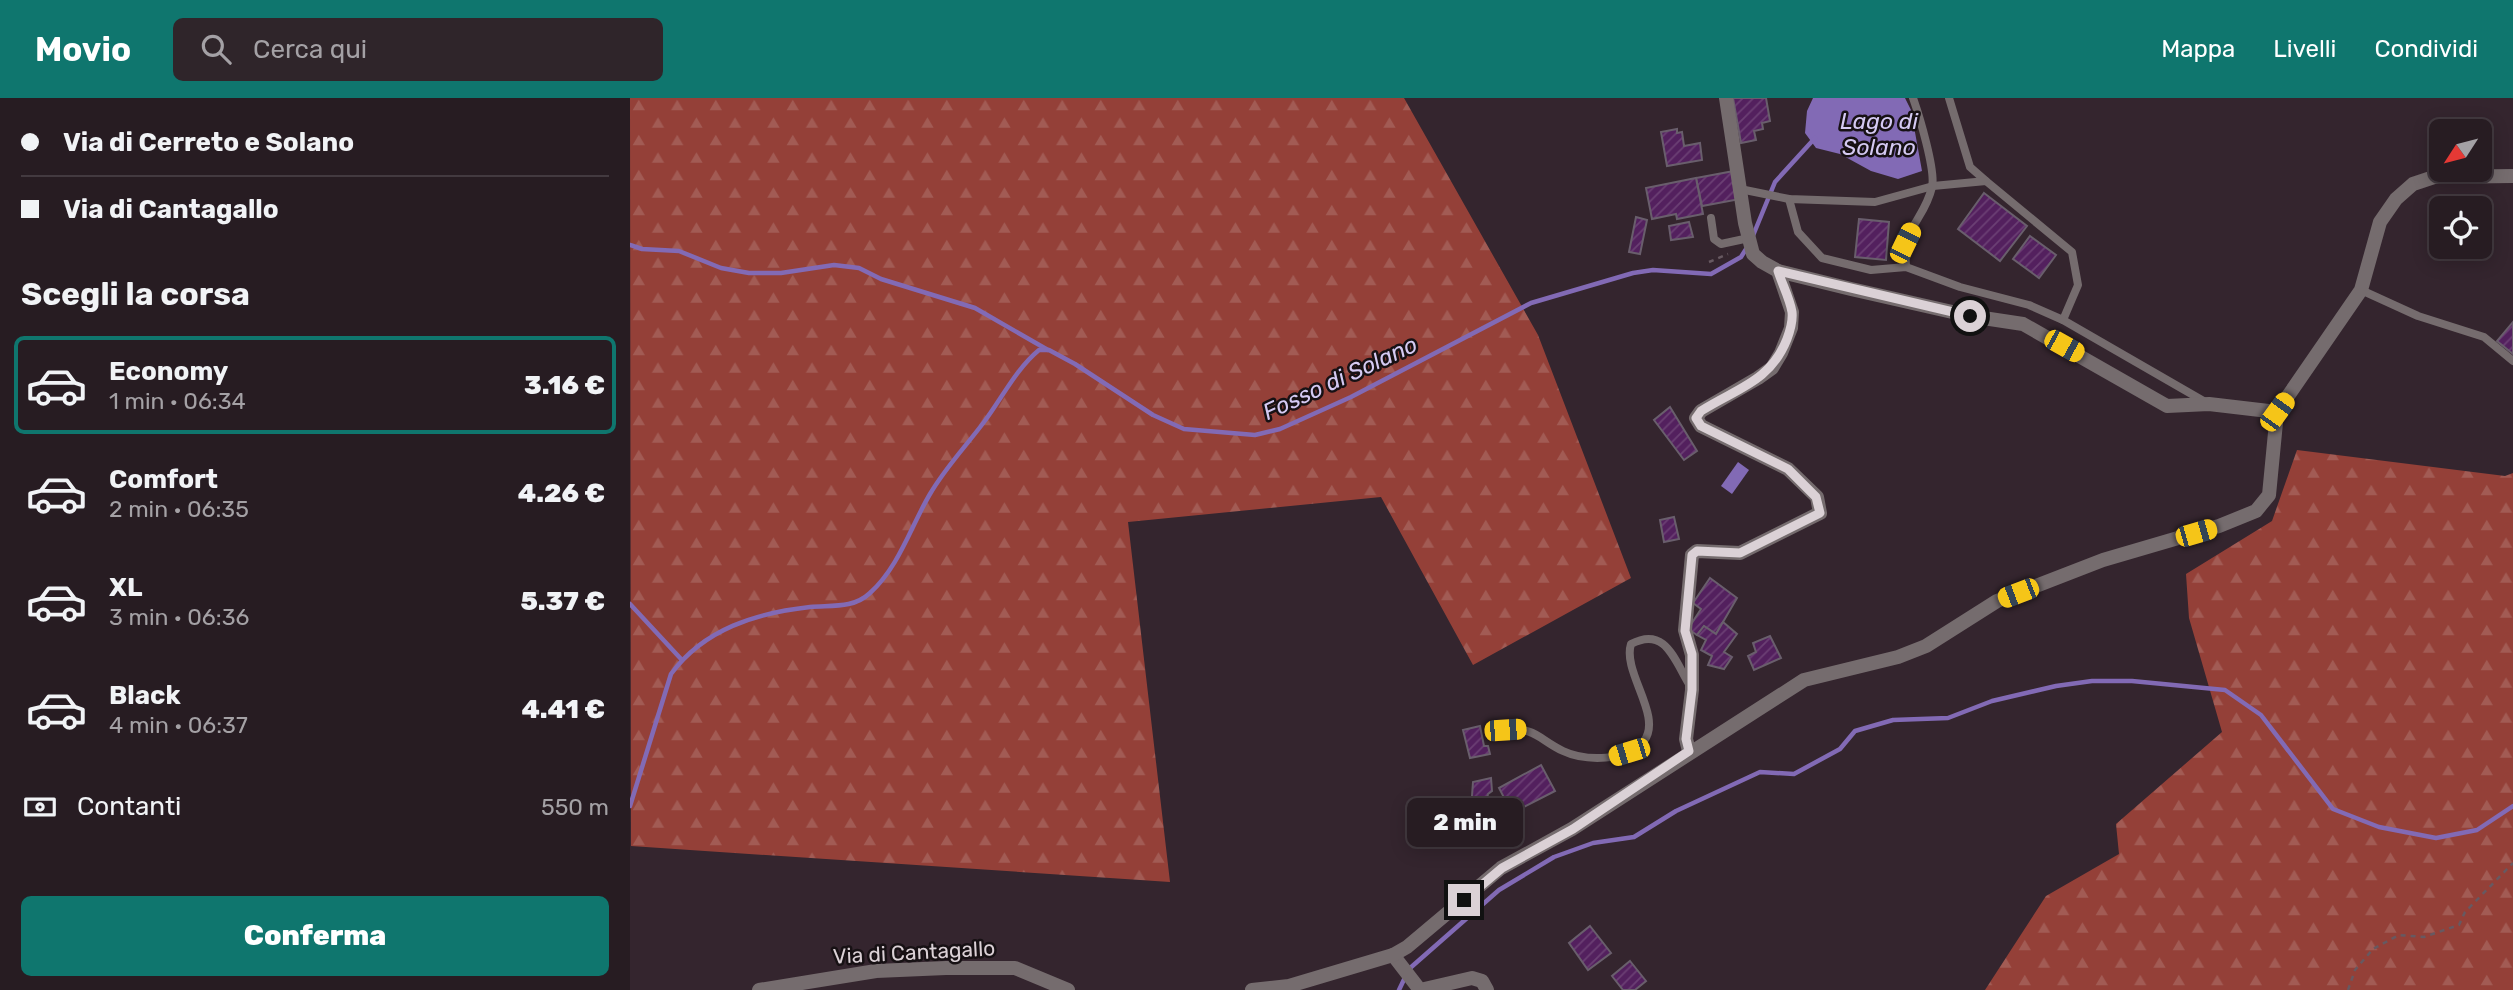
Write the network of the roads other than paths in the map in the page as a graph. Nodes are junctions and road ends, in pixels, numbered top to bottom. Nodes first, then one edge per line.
1 (1726, 98) edge
2 (1913, 98) edge
3 (1949, 98) edge
4 (2513, 176) edge
5 (1986, 181) junction
6 (1933, 186) junction
7 (1740, 189) junction
8 (1789, 199) junction
9 (1711, 218) dead end
10 (1749, 237) junction
11 (1906, 267) junction
12 (1778, 271) junction
13 (2361, 290) junction
14 (2063, 320) junction
15 (2513, 360) edge
16 (2210, 404) junction
17 (2277, 412) junction
18 (1692, 690) junction
19 (1505, 730) dead end
20 (1689, 751) junction
21 (1392, 955) junction
22 (759, 990) edge
23 (1069, 990) edge
24 (1252, 990) edge
25 (1420, 990) edge
26 (1487, 990) edge

1 - 7 street
2 - 6 lane
3 - 5 lane
4 - 13 street
5 - 6 lane
5 - 14 lane
6 - 8 lane
6 - 11 lane
7 - 8 lane
7 - 10 street
8 - 11 lane
9 - 10 lane
10 - 12 street
11 - 14 lane
12 - 16 street
12 - 18 street
13 - 15 lane
13 - 17 street
14 - 16 lane
16 - 17 street
17 - 20 street
18 - 19 lane
18 - 20 street
20 - 21 street
21 - 24 street
21 - 25 street
22 - 23 street, Via di Cantagallo
25 - 26 street

